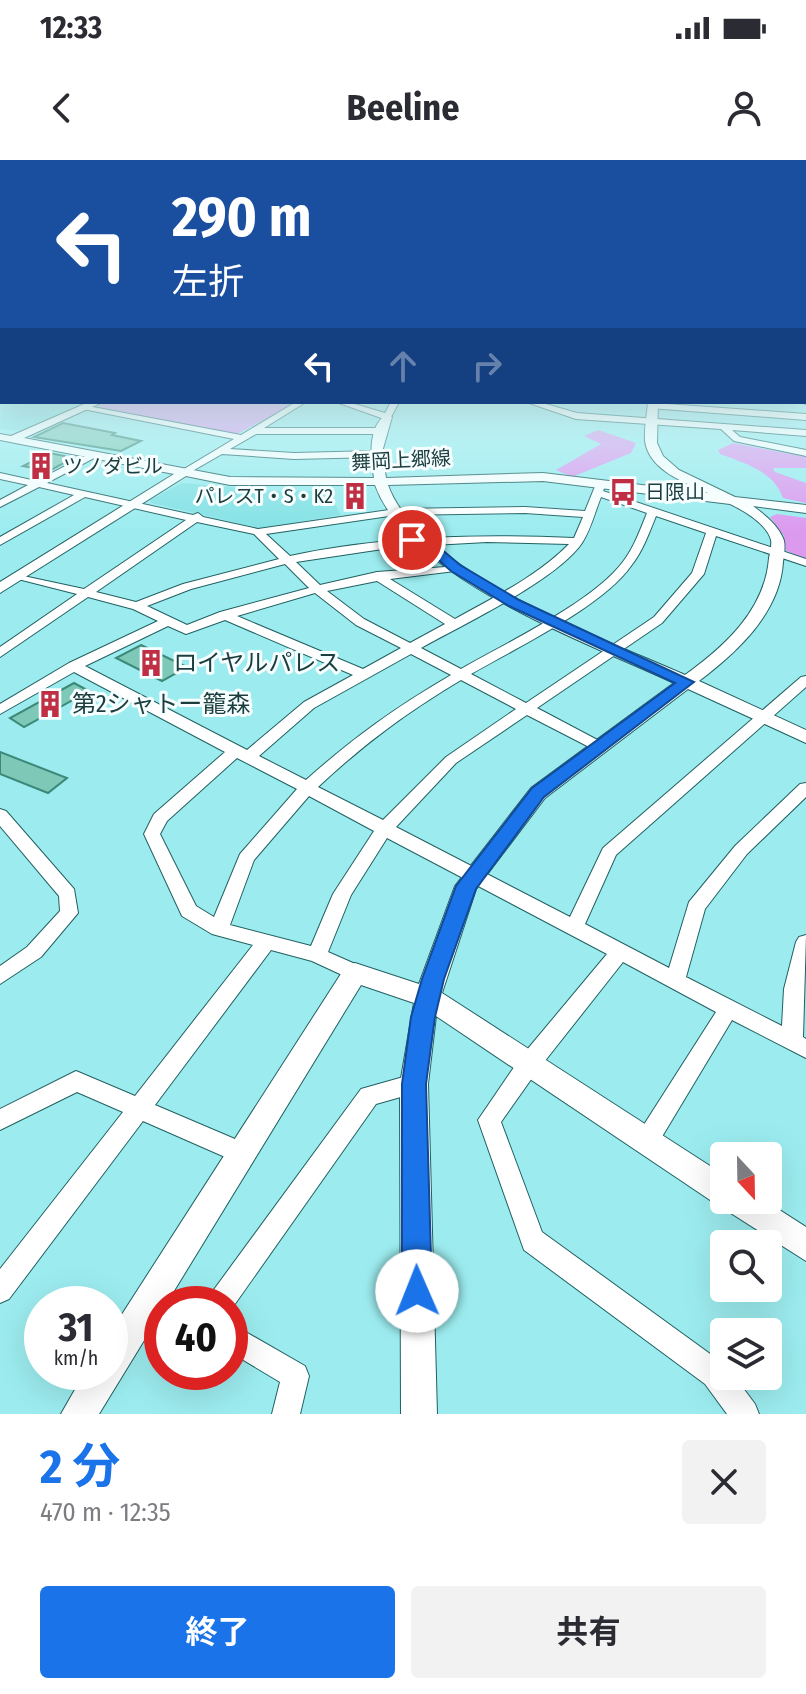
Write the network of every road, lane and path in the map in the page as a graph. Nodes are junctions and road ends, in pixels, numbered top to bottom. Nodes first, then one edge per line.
1 (66, 415) edge
2 (117, 415) edge
3 (282, 415) edge
4 (379, 415) edge
5 (601, 415) edge
6 (653, 415) edge
7 (774, 415) edge
8 (387, 417) joint
9 (802, 417) edge
10 (653, 422) junction
11 (724, 427) junction
12 (255, 431) junction
13 (381, 431) junction
14 (804, 433) edge
15 (243, 438) junction
16 (3, 441) edge
17 (222, 451) junction
18 (806, 453) edge
19 (376, 454) junction
20 (88, 458) junction
21 (0, 476) edge
22 (178, 476) junction
23 (39, 484) junction
24 (382, 484) junction
25 (599, 489) junction
26 (85, 493) junction
27 (737, 502) junction
28 (135, 503) junction
29 (0, 504) edge
30 (653, 511) junction
31 (806, 511) edge
32 (396, 512) junction
33 (590, 514) junction
34 (198, 516) junction
35 (712, 531) junction
36 (258, 532) junction
37 (422, 539) junction
38 (578, 541) junction
39 (0, 542) edge
40 (777, 553) junction
41 (287, 559) junction
42 (806, 563) edge
43 (455, 568) junction
44 (18, 576) junction
45 (377, 576) junction
46 (315, 587) junction
47 (0, 588) edge
48 (87, 592) junction
49 (503, 597) junction
50 (137, 606) junction
51 (224, 615) junction
52 (166, 622) junction
53 (551, 622) junction
54 (453, 623) junction
55 (409, 648) junction
56 (614, 650) junction
57 (0, 653) edge
58 (74, 666) junction
59 (362, 674) junction
60 (460, 676) junction
61 (806, 680) edge
62 (686, 682) junction
63 (527, 708) junction
64 (0, 710) edge
65 (763, 718) junction
66 (806, 737) edge
67 (600, 747) junction
68 (242, 754) junction
69 (307, 788) junction
70 (806, 788) edge
71 (3, 825) edge
72 (385, 828) junction
73 (473, 875) junction
74 (574, 927) junction
75 (219, 929) junction
76 (806, 942) edge
77 (266, 943) junction
78 (620, 952) junction
79 (317, 955) junction
80 (355, 973) junction
81 (0, 976) edge
82 (675, 980) junction
83 (429, 998) junction
84 (729, 1008) junction
85 (799, 1045) edge
86 (529, 1064) junction
87 (414, 1084) junction
88 (139, 1110) junction
89 (0, 1120) edge
90 (646, 1142) junction
91 (241, 1153) junction
92 (710, 1183) edge
93 (758, 1214) edge
94 (806, 1245) edge
95 (170, 1286) edge
96 (232, 1286) edge
97 (0, 1290) edge
98 (144, 1322) edge
99 (128, 1342) edge
100 (248, 1348) edge
101 (94, 1390) edge
102 (79, 1414) edge
103 (286, 1414) edge
104 (419, 1414) edge
105 (745, 1414) edge

1 - 16 street
2 - 15 street
3 - 12 street
4 - 8 street
5 - 10 street
6 - 10 street
7 - 9 street
8 - 13 street
9 - 14 street
10 - 11 street
10 - 27 street
11 - 14 street
11 - 18 street
12 - 13 street
12 - 15 street
13 - 19 street
15 - 17 street
16 - 20 street, 舞岡上郷線
17 - 19 street
17 - 22 street
19 - 24 street
20 - 22 street, 舞岡上郷線
20 - 23 street
21 - 23 street
22 - 24 street, 舞岡上郷線
22 - 28 street
23 - 26 street
23 - 29 street
24 - 25 street, 舞岡上郷線
24 - 32 street
25 - 27 street, 舞岡上郷線
25 - 30 street
25 - 33 street
26 - 28 street
26 - 39 street
27 - 31 street, 舞岡上郷線
27 - 40 street
28 - 34 street
28 - 44 street
30 - 35 street
30 - 53 street
32 - 33 street
32 - 36 street
32 - 37 street
33 - 38 street
34 - 36 street
34 - 48 street
35 - 40 street
35 - 56 street
36 - 41 street
37 - 38 street
37 - 41 street
37 - 43 street
38 - 49 street
40 - 42 street
40 - 62 street
41 - 46 street
41 - 50 street
43 - 45 street
43 - 49 street
44 - 47 street
44 - 48 street
45 - 46 street
45 - 54 street
46 - 51 street
46 - 55 street
48 - 50 street
48 - 57 street
49 - 53 street
49 - 54 street
50 - 52 street
51 - 52 street
51 - 59 street
52 - 58 street
53 - 56 street
53 - 60 street
54 - 55 street
55 - 59 street
55 - 60 street
56 - 62 street
56 - 63 street
58 - 64 street
58 - 68 street
59 - 68 street
60 - 63 street
60 - 69 street
61 - 65 street
62 - 65 street
62 - 67 street
63 - 67 street
63 - 72 street
65 - 66 street
65 - 74 street
67 - 73 street
68 - 69 street
68 - 75 street
69 - 72 street
69 - 75 street
70 - 82 street
71 - 81 street
72 - 73 street
72 - 79 street
73 - 74 street
73 - 83 street
74 - 78 street
75 - 77 street
76 - 85 street
77 - 79 street
77 - 88 street
78 - 82 street
78 - 86 street
79 - 80 street
80 - 83 street
80 - 91 street
82 - 84 street
83 - 86 street
83 - 87 street
84 - 85 street
84 - 90 street
86 - 90 street
86 - 105 street
87 - 96 street
87 - 104 street
88 - 89 street
88 - 91 street
88 - 97 street
90 - 92 street
91 - 95 street
93 - 94 street
98 - 99 street
100 - 103 street
101 - 102 street

